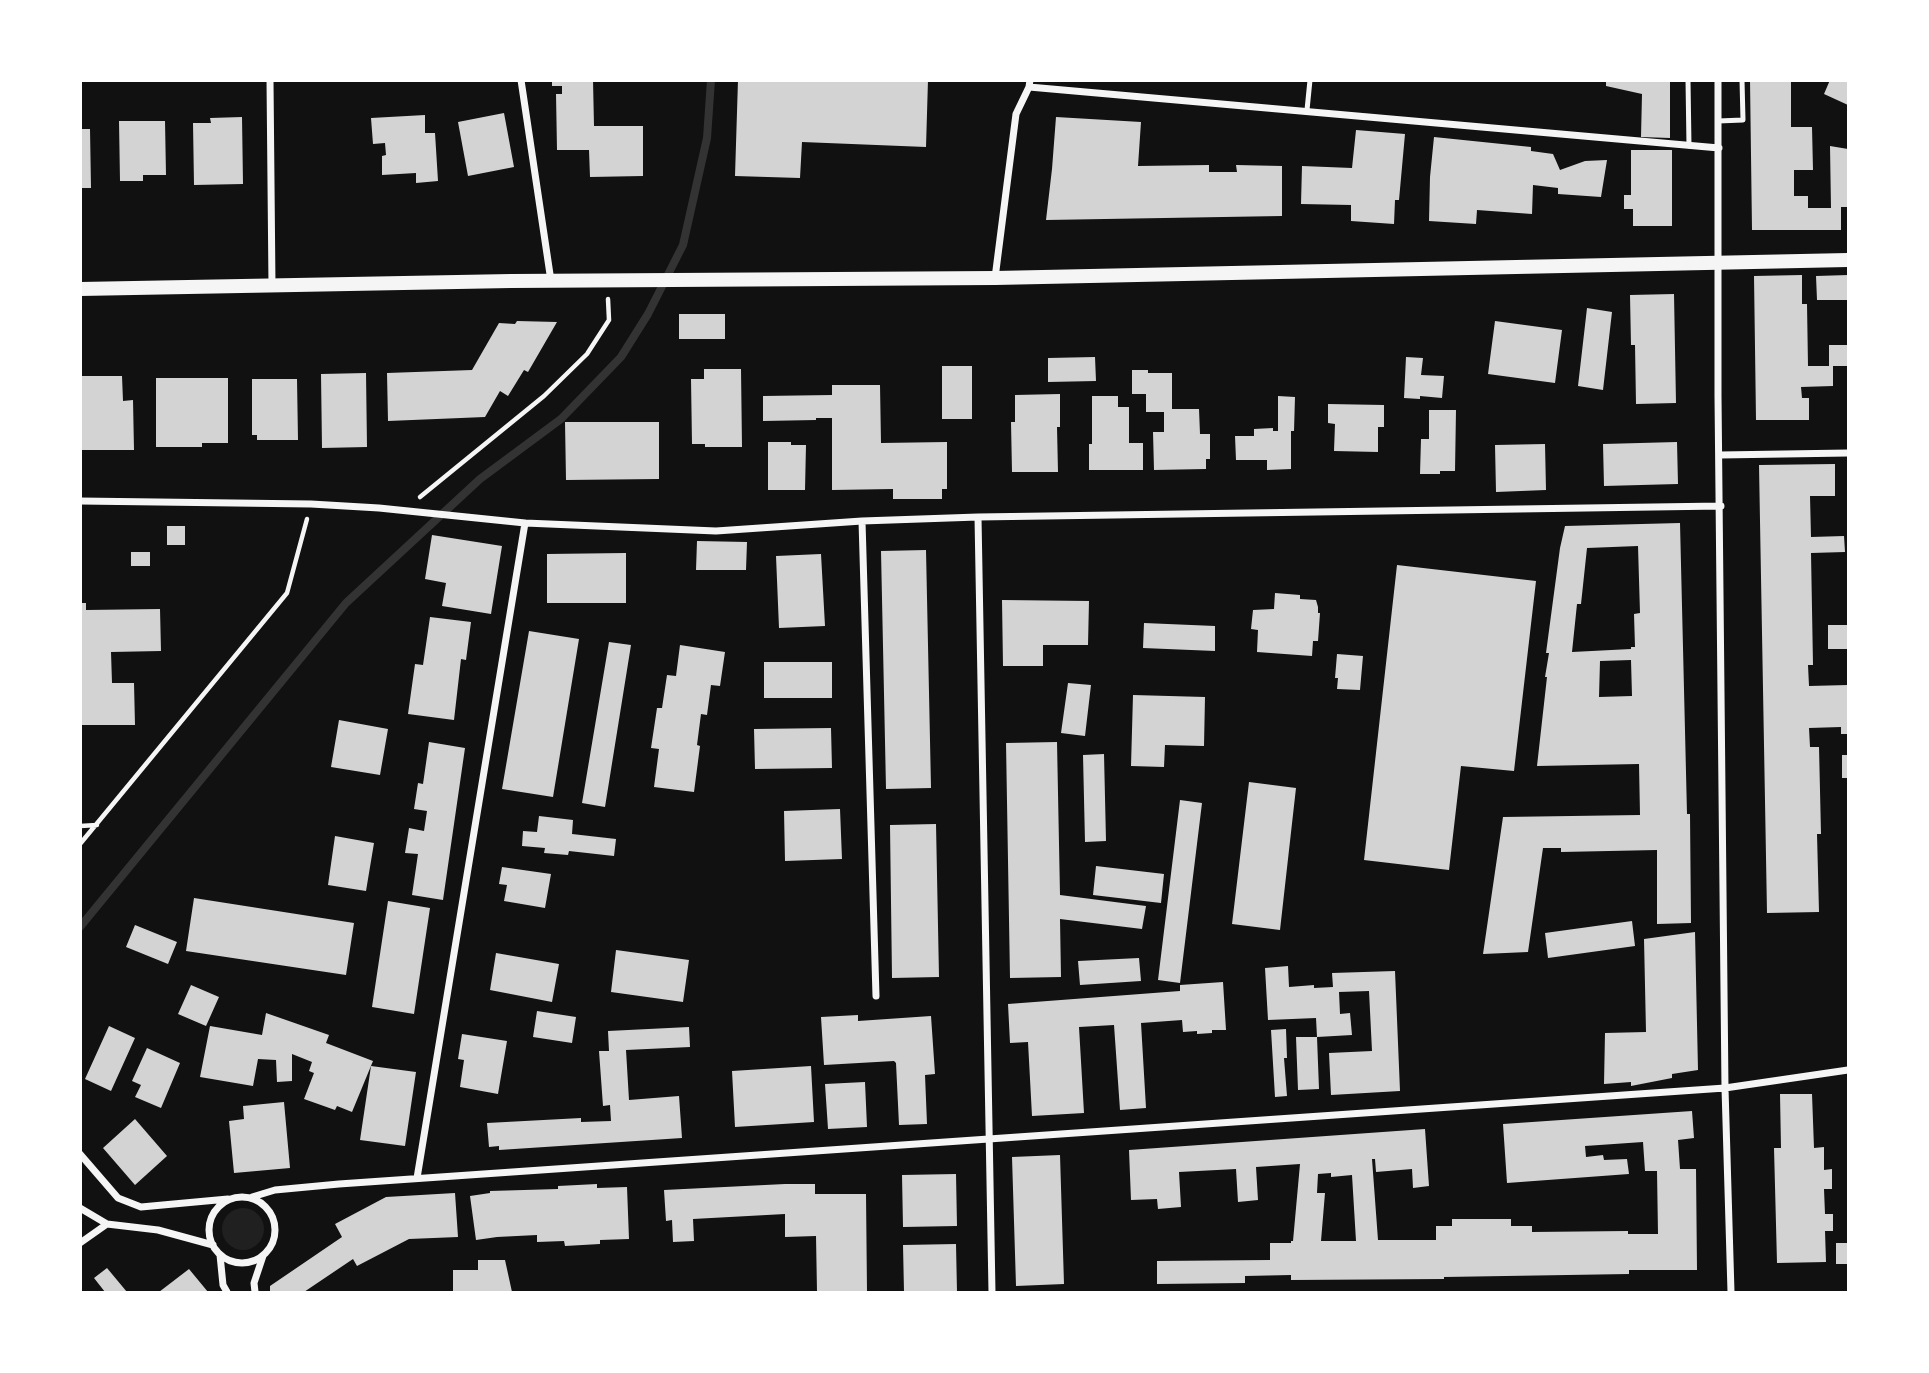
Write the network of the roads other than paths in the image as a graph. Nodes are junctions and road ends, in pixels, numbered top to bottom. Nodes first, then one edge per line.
1 (270, 80) edge
2 (521, 80) edge
3 (1310, 80) edge
4 (1688, 80) edge
5 (1718, 80) edge
6 (1742, 80) edge
7 (1030, 84) edge
8 (1307, 110) junction
9 (1718, 121) junction
10 (1689, 146) junction
11 (1719, 148) junction
12 (1849, 260) edge
13 (995, 278) junction
14 (551, 281) junction
15 (272, 286) junction
16 (80, 289) edge
17 (1849, 453) edge
18 (1720, 455) junction
19 (80, 501) edge
20 (1721, 506) junction
21 (978, 517) junction
22 (862, 522) junction
23 (525, 523) junction
24 (876, 996) dead end
25 (1849, 1070) edge
26 (1725, 1088) junction
27 (989, 1138) junction
28 (80, 1154) edge
29 (417, 1178) junction
30 (252, 1197) junction
31 (228, 1199) junction
32 (80, 1208) edge
33 (107, 1224) junction
34 (80, 1243) edge
35 (213, 1245) junction
36 (220, 1255) junction
37 (263, 1256) junction
38 (227, 1293) edge
39 (255, 1293) edge
40 (992, 1293) edge
41 (1731, 1293) edge

1 - 15 street
2 - 14 street
3 - 8 lane
4 - 10 lane
5 - 9 street
6 - 9 lane
7 - 8 street
7 - 13 street
8 - 10 street
9 - 11 street
10 - 11 street
11 - 18 street
12 - 13 main road
13 - 14 main road
14 - 15 main road
15 - 16 main road
17 - 18 street
18 - 20 street
19 - 23 street
20 - 21 street
20 - 26 street
21 - 22 street
21 - 27 street
22 - 23 street
22 - 24 street
23 - 29 street
25 - 26 street
26 - 27 street
26 - 41 street
27 - 29 street
27 - 40 street
28 - 31 street
29 - 30 street
30 - 31 street
30 - 37 street
31 - 35 street
32 - 33 street
33 - 34 street
33 - 35 street
35 - 36 street
36 - 37 street
36 - 38 street
37 - 39 street

